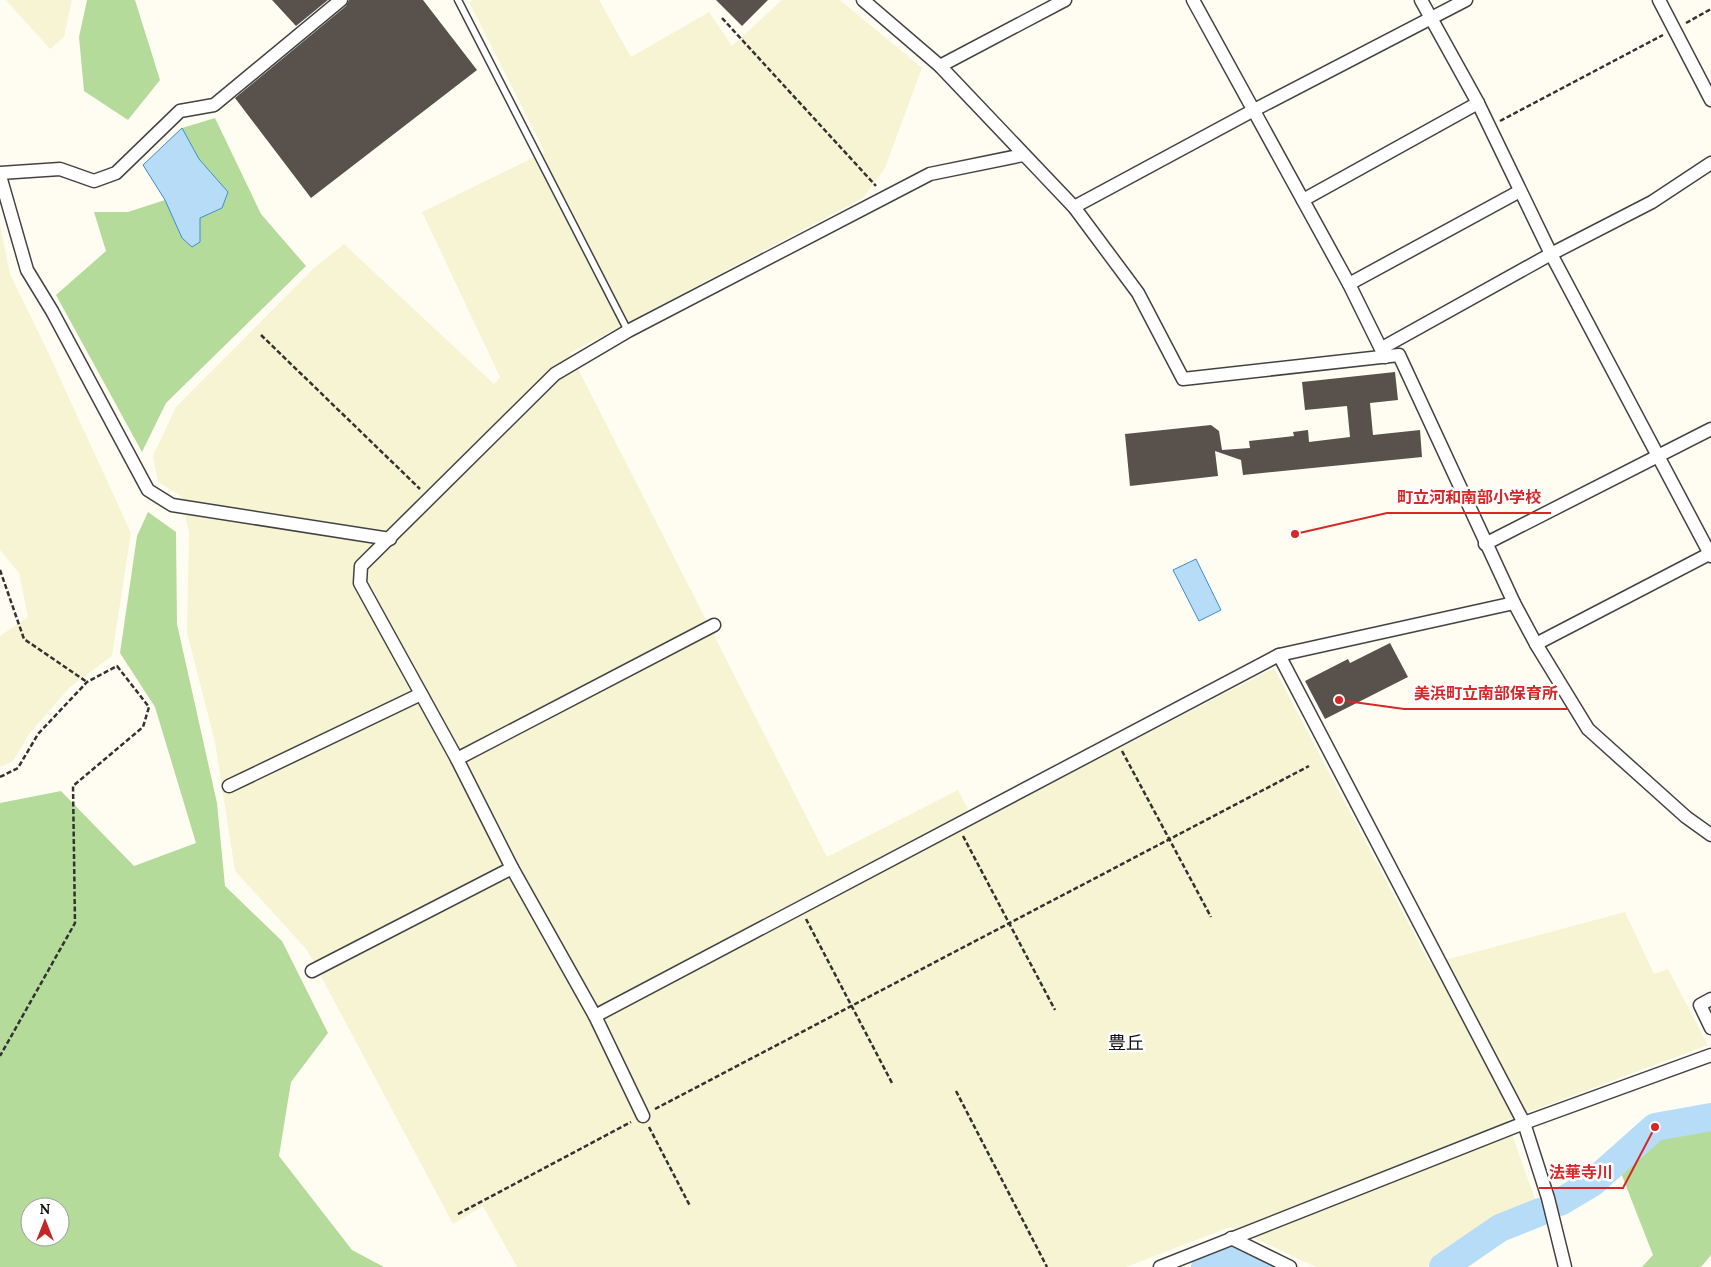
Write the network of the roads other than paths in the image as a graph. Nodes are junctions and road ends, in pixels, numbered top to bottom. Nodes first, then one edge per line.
1 (341, 0) edge
2 (458, 0) edge
3 (863, 0) edge
4 (1065, 0) edge
5 (1193, 0) edge
6 (1421, 0) edge
7 (1466, 0) edge
8 (1659, 0) edge
9 (1430, 18) junction
10 (940, 66) junction
11 (1711, 100) edge
12 (1478, 103) junction
13 (1254, 110) junction
14 (1023, 156) junction
15 (1711, 163) edge
16 (0, 174) edge
17 (1520, 191) junction
18 (1303, 200) junction
19 (1074, 207) junction
20 (1551, 254) junction
21 (1349, 284) junction
22 (628, 331) junction
23 (1383, 352) junction
24 (1711, 429) edge
25 (1658, 458) junction
26 (390, 539) junction
27 (1485, 544) junction
28 (1711, 554) edge
29 (1514, 603) junction
30 (714, 625) dead end
31 (1536, 644) junction
32 (1279, 655) junction
33 (421, 694) junction
34 (457, 759) junction
35 (228, 786) dead end
36 (1711, 835) edge
37 (512, 868) junction
38 (312, 971) dead end
39 (1711, 999) edge
40 (595, 1016) junction
41 (1711, 1028) edge
42 (1711, 1055) edge
43 (643, 1116) road end
44 (1524, 1124) junction
45 (1231, 1238) junction
46 (1160, 1267) edge
47 (1290, 1267) edge
48 (1565, 1267) edge

1 - 16 street
2 - 22 lane
3 - 10 street
4 - 10 street
5 - 13 street
6 - 9 street
7 - 9 street
8 - 11 street
9 - 12 street
9 - 13 street
10 - 14 street
12 - 17 street
12 - 18 street
13 - 18 street
13 - 19 street
14 - 19 street
14 - 22 street
15 - 20 street
16 - 26 street
17 - 20 street
17 - 21 street
18 - 21 street
19 - 23 street
20 - 23 street
20 - 25 street
21 - 23 street
22 - 26 street
23 - 27 street
24 - 25 street
25 - 27 street
25 - 28 street
26 - 33 street
27 - 29 street
28 - 31 street
29 - 31 street
29 - 32 street
30 - 34 street
31 - 36 street
32 - 40 street
32 - 44 street
33 - 34 street
33 - 35 street
34 - 37 street
37 - 38 street
37 - 40 street
39 - 41 street
40 - 43 street
42 - 44 street
44 - 45 street
44 - 48 street
45 - 46 street
45 - 47 street

